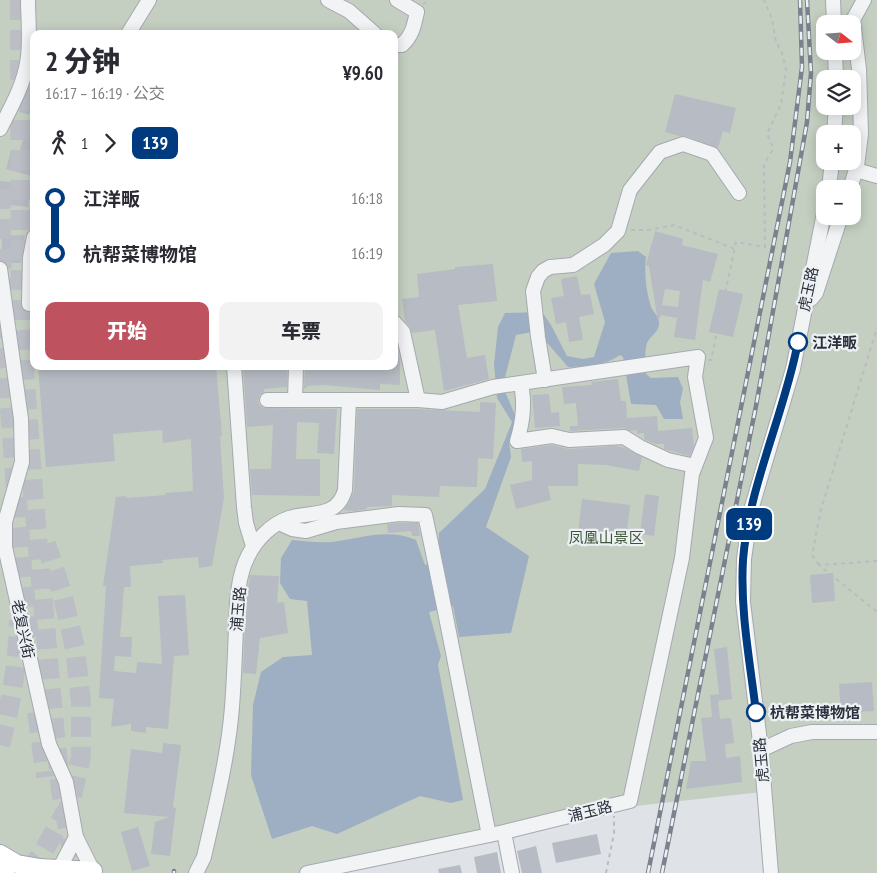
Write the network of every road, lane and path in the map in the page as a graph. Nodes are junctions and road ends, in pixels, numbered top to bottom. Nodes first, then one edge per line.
1 (28, 0) edge
2 (148, 0) edge
3 (328, 0) edge
4 (397, 0) edge
5 (764, 0) edge
6 (833, 0) edge
7 (864, 0) edge
8 (834, 15) edge
9 (130, 30) edge
10 (370, 30) edge
11 (398, 45) edge
12 (0, 129) edge
13 (861, 140) edge
14 (856, 170) joint
15 (877, 176) edge
16 (853, 180) edge
17 (739, 193) dead end
18 (821, 225) edge
19 (838, 225) edge
20 (618, 231) junction
21 (735, 249) junction
22 (0, 270) edge
23 (5, 304) junction
24 (30, 304) edge
25 (804, 308) junction
26 (398, 326) edge
27 (877, 328) edge
28 (697, 360) junction
29 (234, 370) edge
30 (296, 370) edge
31 (545, 380) junction
32 (516, 384) junction
33 (267, 400) dead end
34 (295, 400) junction
35 (349, 400) junction
36 (418, 400) junction
37 (695, 466) junction
38 (279, 523) junction
39 (253, 546) junction
40 (877, 561) edge
41 (819, 565) junction
42 (877, 612) edge
43 (877, 732) edge
44 (760, 750) junction
45 (614, 805) junction
46 (504, 832) junction
47 (489, 835) junction
48 (76, 837) junction
49 (0, 854) edge
50 (0, 870) edge
51 (57, 872) edge
52 (91, 872) edge
53 (5, 873) edge
54 (196, 873) edge
55 (307, 873) edge
56 (512, 873) edge
57 (606, 873) edge
58 (771, 873) edge

1 - 12 street
2 - 9 street
3 - 10 street
4 - 11 street
5 - 21 path
6 - 8 street
7 - 13 street
14 - 15 street
14 - 16 street
17 - 20 street
18 - 25 street, 虎玉路
19 - 25 street
20 - 21 path
20 - 31 street
21 - 28 path
22 - 23 street, 老复兴街
23 - 24 street
23 - 48 street, 老复兴街
25 - 44 street, 虎玉路
26 - 36 street
27 - 41 path
28 - 31 street
28 - 37 street
29 - 39 street
30 - 34 street
31 - 32 street
32 - 36 street
32 - 37 street
33 - 34 street
34 - 35 street
35 - 36 street
35 - 38 street, 浦玉路
37 - 45 street, 浦玉路
38 - 39 street, 浦玉路
38 - 47 street
39 - 54 street, 浦玉路
40 - 41 path
41 - 42 path
43 - 44 street
44 - 58 street, 虎玉路
45 - 46 street, 浦玉路
45 - 57 path
46 - 47 street, 浦玉路
46 - 56 street
47 - 55 street, 浦玉路
48 - 51 street
48 - 52 street, 老复兴街
49 - 51 main road
50 - 53 main road
51 - 52 main road

